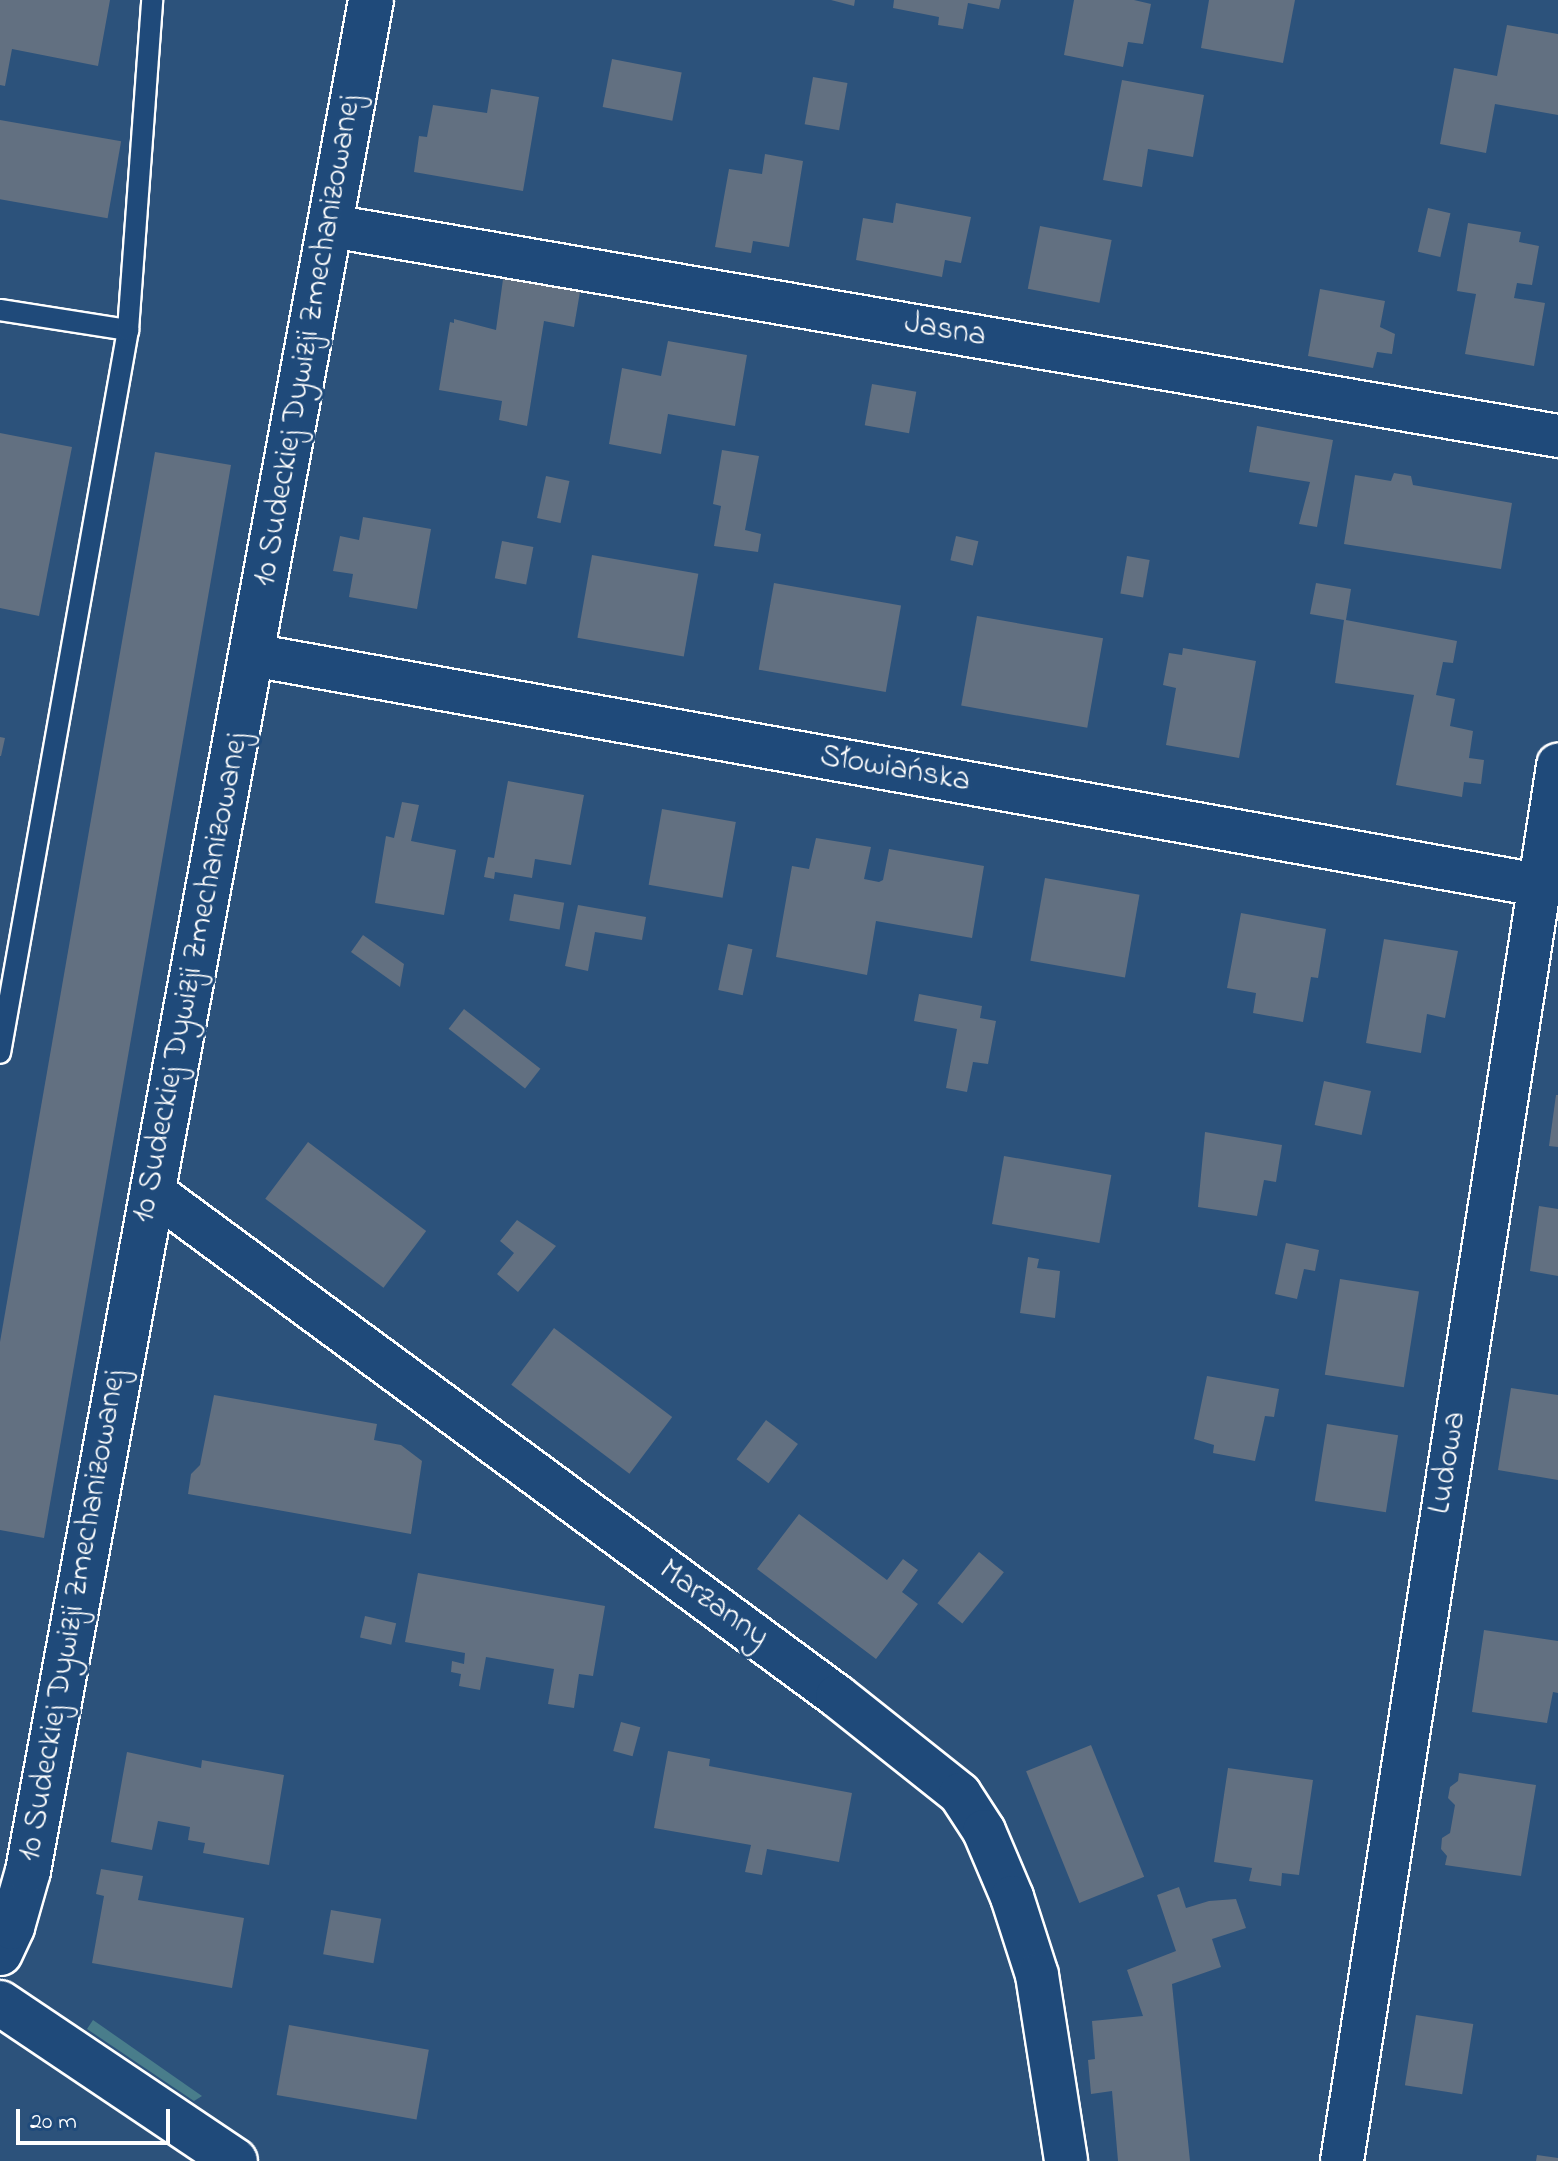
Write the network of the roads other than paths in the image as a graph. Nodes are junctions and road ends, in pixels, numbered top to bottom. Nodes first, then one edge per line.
1 (152, 0) edge
2 (371, 0) edge
3 (331, 226) junction
4 (0, 310) edge
5 (128, 330) junction
6 (1558, 436) edge
7 (252, 655) junction
8 (1558, 765) edge
9 (1538, 885) junction
10 (0, 1053) edge
11 (152, 1191) junction
12 (0, 1953) edge
13 (0, 2003) edge
14 (235, 2161) edge
15 (1066, 2161) edge
16 (1342, 2161) edge

1 - 5 lane
2 - 3 street, 10 Sudeckiej Dywizji Zmechanizowanej
3 - 6 street, Jasna
3 - 7 street, 10 Sudeckiej Dywizji Zmechanizowanej
4 - 5 lane
5 - 10 lane
7 - 9 street, Słowiańska
7 - 11 street, 10 Sudeckiej Dywizji Zmechanizowanej
8 - 9 street, Ludowa
9 - 16 street, Ludowa
11 - 12 street, 10 Sudeckiej Dywizji Zmechanizowanej
11 - 15 street, Marzanny
13 - 14 street

